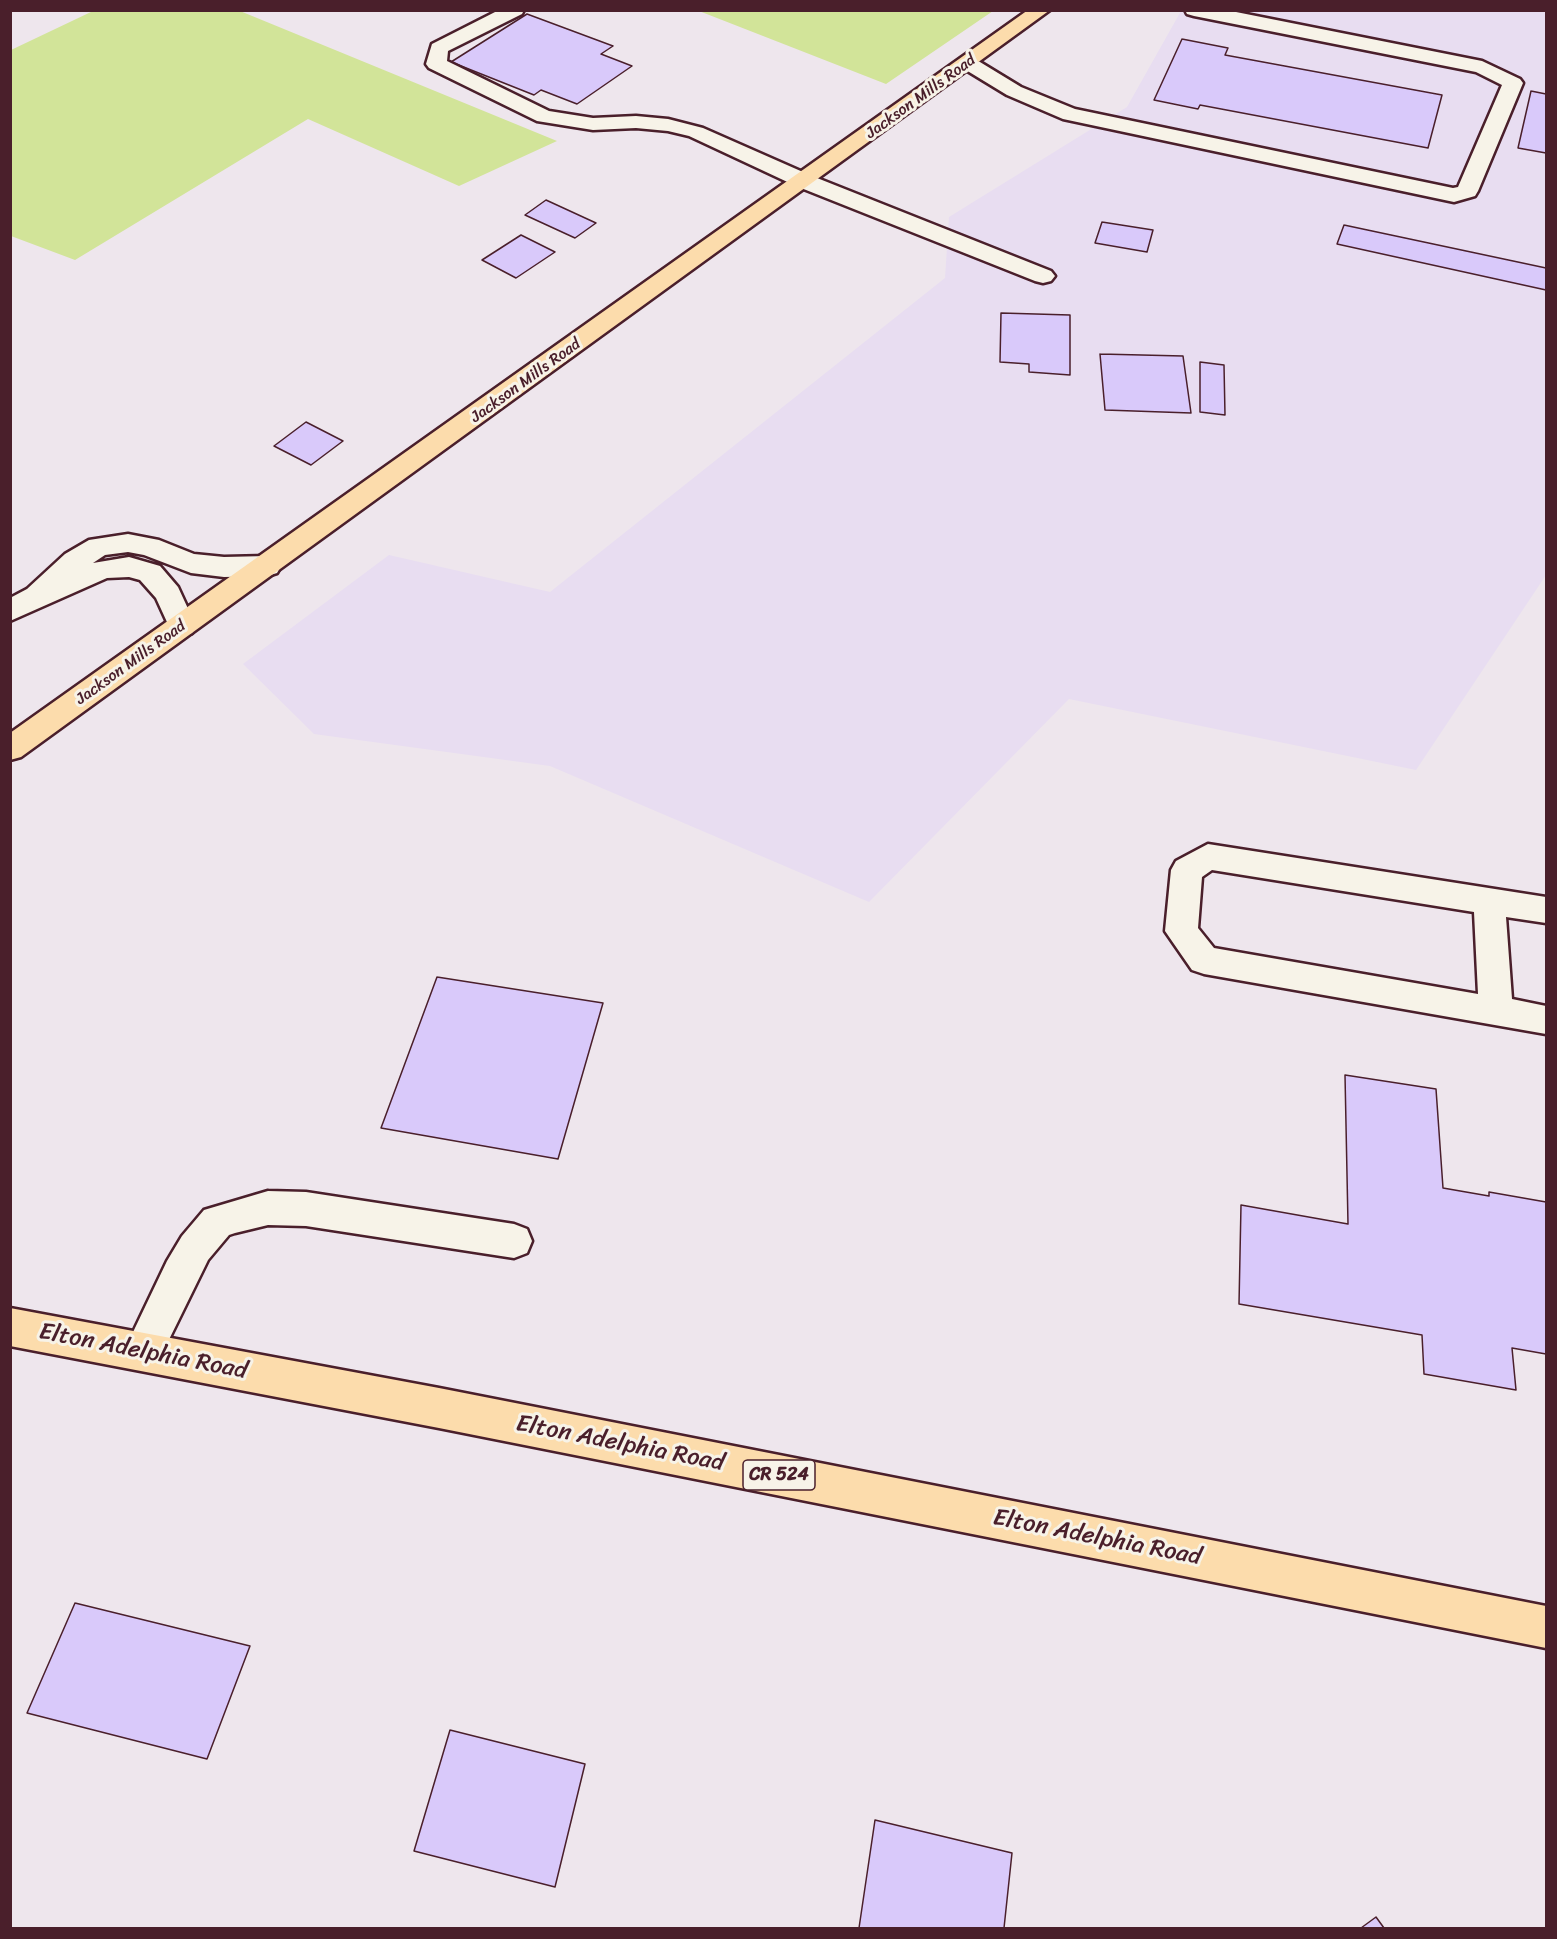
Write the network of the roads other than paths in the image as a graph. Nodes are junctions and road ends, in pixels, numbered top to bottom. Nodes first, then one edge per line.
1 (515, 10) edge
2 (1041, 10) edge
3 (1194, 10) edge
4 (968, 63) junction
5 (804, 181) junction
6 (1044, 276) dead end
7 (267, 566) junction
8 (38, 596) junction
9 (10, 611) edge
10 (182, 626) junction
11 (10, 749) edge
12 (1489, 901) junction
13 (1546, 910) edge
14 (1496, 1011) junction
15 (1546, 1020) edge
16 (514, 1241) dead end
17 (10, 1327) edge
18 (143, 1351) junction
19 (1546, 1627) edge

1 - 5 street
2 - 4 main road, Jackson Mills Road
3 - 4 street
4 - 5 main road, Jackson Mills Road
5 - 6 street
5 - 7 main road, Jackson Mills Road
7 - 8 street
7 - 10 main road, Jackson Mills Road
8 - 9 street
8 - 10 street
10 - 11 main road, Jackson Mills Road
12 - 13 street
12 - 14 street
12 - 14 street
14 - 15 street
16 - 18 street
17 - 18 main road, Elton Adelphia Road / CR 524
18 - 19 main road, Elton Adelphia Road / CR 524

